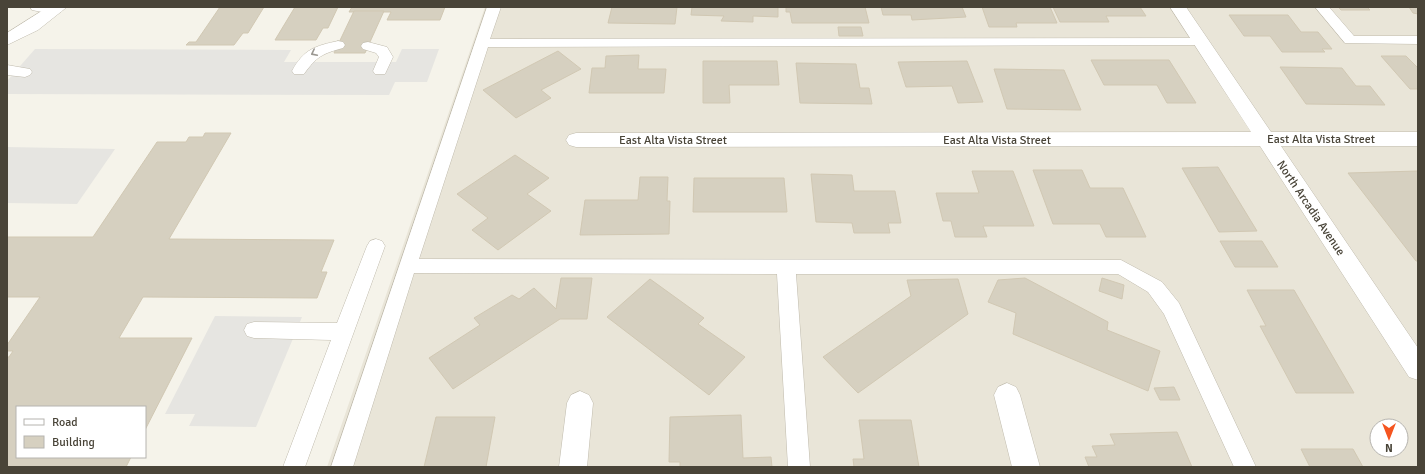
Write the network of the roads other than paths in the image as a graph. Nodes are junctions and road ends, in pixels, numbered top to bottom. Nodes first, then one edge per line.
1 (37, 7) edge
2 (494, 7) edge
3 (1178, 7) edge
4 (1322, 7) edge
5 (57, 8) edge
6 (7, 40) edge
7 (1418, 40) edge
8 (1200, 41) junction
9 (482, 43) junction
10 (338, 45) dead end
11 (368, 46) dead end
12 (7, 70) edge
13 (299, 71) dead end
14 (380, 71) dead end
15 (25, 72) dead end
16 (1418, 139) edge
17 (576, 140) dead end
18 (1265, 140) junction
19 (376, 246) dead end
20 (407, 266) junction
21 (786, 267) junction
22 (254, 330) dead end
23 (344, 332) junction
24 (1418, 369) edge
25 (1007, 395) dead end
26 (580, 403) dead end
27 (294, 467) edge
28 (342, 467) edge
29 (573, 467) edge
30 (799, 467) edge
31 (1026, 467) edge
32 (1245, 467) edge

1 - 5 lane
2 - 9 lane
3 - 8 street, North Arcadia Avenue
4 - 7 lane
5 - 6 street
8 - 9 lane
8 - 18 street, North Arcadia Avenue
9 - 20 lane
10 -> 13 lane
11 - 14 lane
12 - 15 lane
16 - 18 street, East Alta Vista Street
17 - 18 street, East Alta Vista Street
18 - 24 street, North Arcadia Avenue
19 - 23 lane
20 - 21 lane
20 - 28 lane
21 - 30 lane
21 - 32 lane
22 - 23 lane
23 - 27 lane
25 - 31 street
26 - 29 street

